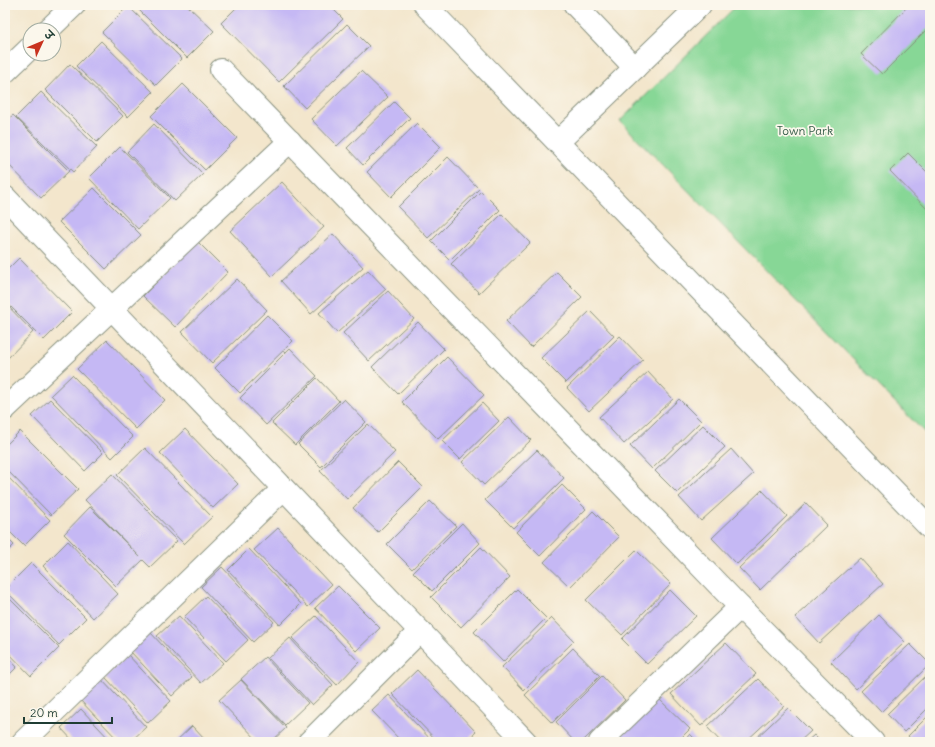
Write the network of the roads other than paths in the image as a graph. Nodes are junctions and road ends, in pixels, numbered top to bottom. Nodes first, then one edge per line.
1 (74, 5) edge
2 (425, 5) edge
3 (575, 5) edge
4 (700, 5) edge
5 (56, 22) edge
6 (22, 56) edge
7 (635, 68) junction
8 (222, 70) dead end
9 (5, 72) edge
10 (290, 141) junction
11 (558, 142) junction
12 (5, 197) edge
13 (112, 309) junction
14 (5, 409) edge
15 (283, 488) junction
16 (930, 528) edge
17 (740, 607) junction
18 (420, 631) junction
19 (23, 742) edge
20 (309, 742) edge
21 (526, 742) edge
22 (600, 742) edge
23 (873, 742) edge

1 - 5 street
2 - 11 street
3 - 7 street
4 - 7 street
6 - 9 street
7 - 11 street
8 - 10 street
10 - 13 street
10 - 17 street
11 - 16 street
12 - 13 street
13 - 14 street
13 - 15 street
15 - 18 street
15 - 19 street
17 - 22 street
17 - 23 street
18 - 20 street
18 - 21 street

